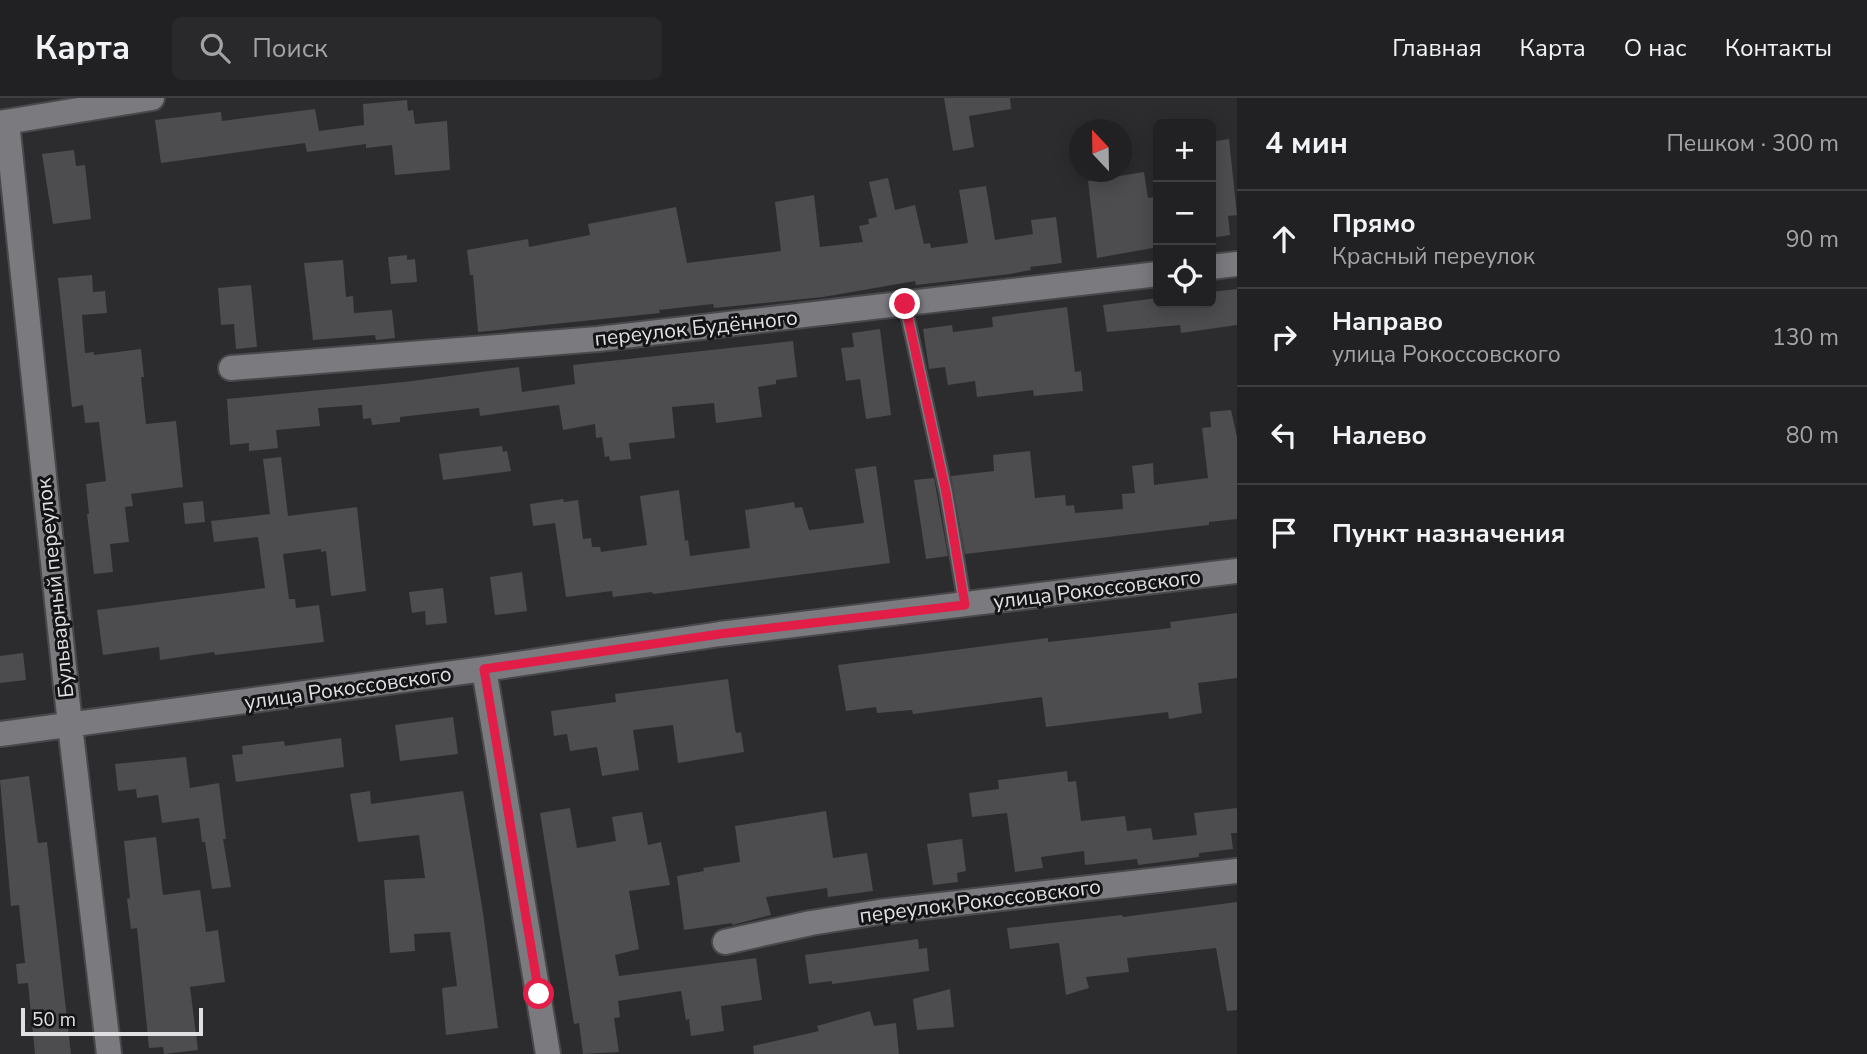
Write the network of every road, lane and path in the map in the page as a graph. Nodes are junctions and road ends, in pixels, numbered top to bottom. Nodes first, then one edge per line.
1 (152, 98) edge
2 (3, 122) edge
3 (1237, 264) edge
4 (1216, 266) edge
5 (1153, 275) edge
6 (905, 304) junction
7 (231, 368) dead end
8 (1237, 571) edge
9 (965, 605) junction
10 (484, 669) junction
11 (70, 725) junction
12 (0, 734) edge
13 (1237, 871) edge
14 (725, 942) dead end
15 (109, 1054) edge
16 (548, 1054) edge

1 - 2 street
2 - 11 street, Бульварный переулок
3 - 4 street
5 - 6 street, переулок Будённого
6 - 7 street, переулок Будённого
6 - 9 lane
8 - 9 street, улица Рокоссовского
9 - 10 street, улица Рокоссовского
10 - 11 street, улица Рокоссовского
10 - 16 street
11 - 12 street, улица Рокоссовского
11 - 15 street, Бульварный переулок
13 - 14 street, переулок Рокоссовского

